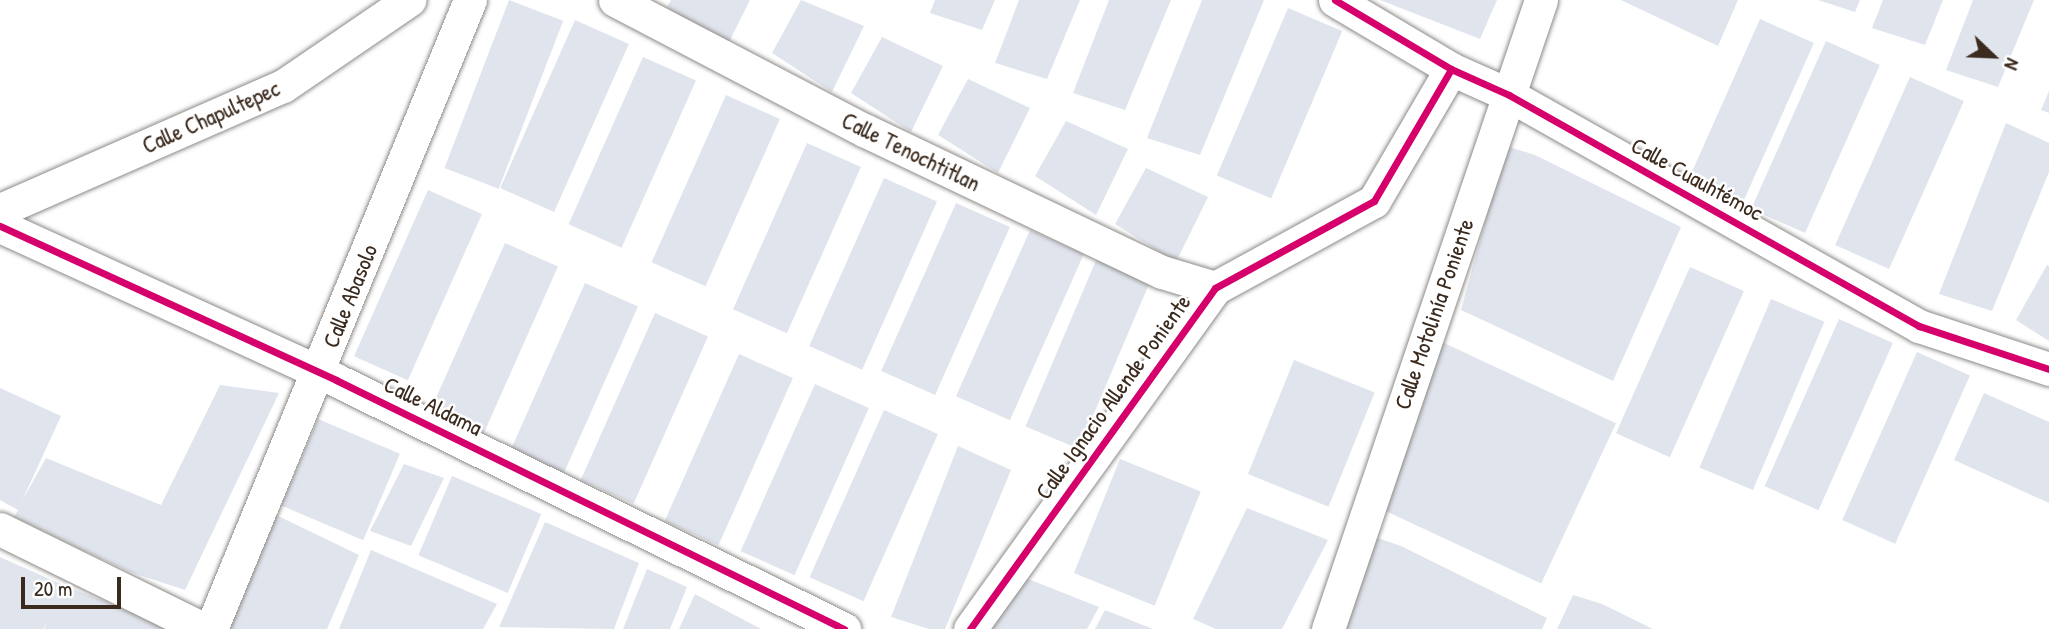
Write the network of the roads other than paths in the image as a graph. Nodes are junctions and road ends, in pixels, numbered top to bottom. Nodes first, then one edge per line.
1 (409, 0) edge
2 (470, 0) edge
3 (615, 0) edge
4 (1335, 0) edge
5 (1541, 0) edge
6 (1451, 69) junction
7 (1509, 95) junction
8 (0, 210) edge
9 (0, 226) edge
10 (1215, 288) junction
11 (2049, 369) edge
12 (319, 372) junction
13 (0, 529) edge
14 (203, 629) edge
15 (211, 629) edge
16 (844, 629) edge
17 (970, 629) edge
18 (1328, 629) edge

1 - 8 street, Calle Chapultepec
2 - 12 street, Calle Abasolo
3 - 10 street, Calle Tenochtitlan
4 - 6 street, Calle Cuauhtémoc
5 - 7 street, Calle Motolinía Poniente
6 - 7 street, Calle Cuauhtémoc
6 - 10 street, Calle Ignacio Allende Poniente
7 - 11 street, Calle Cuauhtémoc
7 - 18 street, Calle Motolinía Poniente
9 - 12 street, Calle Aldama
10 - 17 street, Calle Ignacio Allende Poniente
12 - 15 street, Calle Abasolo
12 - 16 street, Calle Aldama
13 - 14 street

